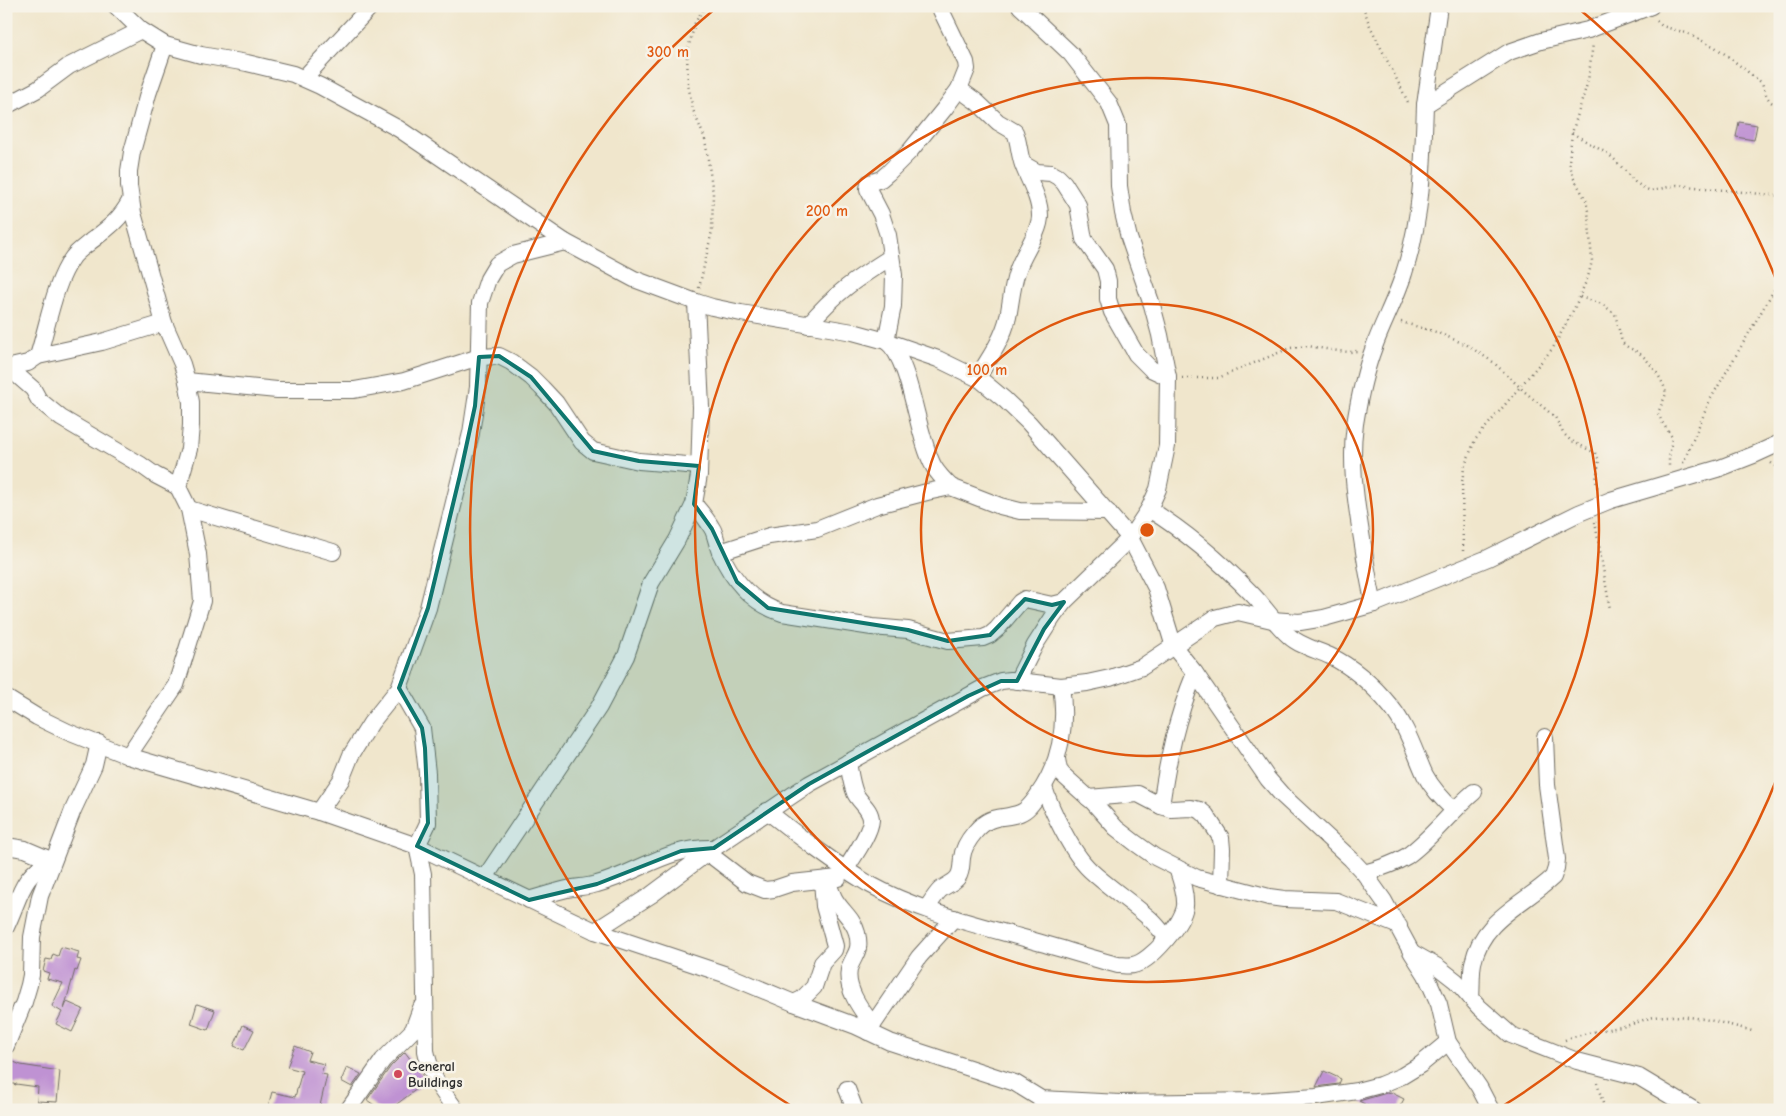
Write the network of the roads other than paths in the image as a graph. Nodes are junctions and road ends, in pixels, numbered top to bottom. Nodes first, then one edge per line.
1 (116, 6) edge
2 (371, 6) edge
3 (939, 6) edge
4 (1020, 6) edge
5 (1439, 6) edge
6 (1650, 7) edge
7 (141, 30) junction
8 (165, 45) junction
9 (304, 78) junction
10 (959, 88) junction
11 (1417, 105) junction
12 (6, 106) edge
13 (1023, 164) junction
14 (130, 201) junction
15 (564, 242) junction
16 (891, 257) junction
17 (696, 302) junction
18 (164, 323) junction
19 (808, 325) junction
20 (886, 341) junction
21 (38, 356) junction
22 (479, 358) junction
23 (8, 368) edge
24 (1168, 377) junction
25 (977, 378) junction
26 (187, 381) junction
27 (1780, 443) edge
28 (699, 466) junction
29 (178, 486) junction
30 (951, 488) junction
31 (694, 504) junction
32 (189, 508) junction
33 (1149, 509) junction
34 (1108, 512) junction
35 (1130, 538) junction
36 (333, 552) dead end
37 (720, 552) junction
38 (1064, 602) junction
39 (1374, 604) junction
40 (1272, 620) junction
41 (1174, 647) junction
42 (1195, 673) junction
43 (1017, 681) junction
44 (1061, 686) junction
45 (400, 688) junction
46 (6, 698) edge
47 (1546, 737) dead end
48 (99, 743) junction
49 (128, 756) junction
50 (1057, 759) junction
51 (848, 762) junction
52 (1044, 787) junction
53 (1474, 792) dead end
54 (1088, 798) junction
55 (1160, 806) junction
56 (1454, 810) junction
57 (767, 811) junction
58 (318, 812) junction
59 (6, 846) edge
60 (417, 846) junction
61 (711, 850) junction
62 (52, 859) junction
63 (1177, 868) junction
64 (851, 872) junction
65 (1364, 873) junction
66 (484, 879) junction
67 (825, 880) junction
68 (1221, 885) junction
69 (529, 900) junction
70 (927, 908) junction
71 (954, 918) junction
72 (1398, 926) junction
73 (6, 927) edge
74 (595, 930) junction
75 (1167, 938) junction
76 (1412, 953) junction
77 (1471, 998) junction
78 (424, 999) junction
79 (794, 1003) junction
80 (870, 1028) junction
81 (1448, 1042) junction
82 (6, 1046) edge
83 (847, 1089) dead end
84 (348, 1110) edge
85 (456, 1110) edge
86 (855, 1110) edge
87 (1491, 1110) edge
88 (1694, 1110) edge

1 - 7 street
2 - 9 street
3 - 10 street
4 - 24 street
5 - 11 street
6 - 11 street
7 - 8 street
7 - 12 street
8 - 9 street
8 - 14 street
9 - 15 street
10 - 13 street
10 - 16 street
11 - 39 street
13 - 24 street
13 - 25 street
14 - 18 street
14 - 21 street
15 - 17 street
15 - 22 street
16 - 19 street
16 - 20 street
17 - 19 street
17 - 28 street
18 - 21 street
18 - 26 street
19 - 20 street
20 - 25 street
20 - 30 street
21 - 23 street
22 - 26 street
22 - 28 street
22 - 45 street
23 - 29 street
24 - 33 street
25 - 34 street
26 - 29 street
27 - 39 street
28 - 31 street
29 - 32 street
30 - 34 street
30 - 37 street
31 - 37 street
31 - 66 street
32 - 36 street
32 - 49 street
33 - 35 street
33 - 40 street
34 - 35 street
35 - 38 street
35 - 41 street
37 - 38 street
38 - 43 street
39 - 40 street
40 - 41 street
40 - 56 street
41 - 42 street
41 - 44 street
42 - 55 street
42 - 65 street
43 - 44 street
43 - 51 street
44 - 50 street
45 - 58 street
45 - 60 street
46 - 48 street
47 - 77 street
48 - 49 street
48 - 62 street
49 - 58 street
50 - 52 street
50 - 54 street
51 - 57 street
51 - 64 street
52 - 70 street
52 - 75 street
53 - 56 street
54 - 55 street
54 - 63 street
55 - 68 street
56 - 65 street
57 - 61 street
57 - 64 street
58 - 60 street
59 - 62 street
60 - 66 street
60 - 78 street
61 - 67 street
61 - 69 street
61 - 74 street
62 - 73 street
62 - 82 street
63 - 68 street
63 - 75 street
64 - 67 street
64 - 70 street
65 - 72 street
66 - 69 street
67 - 79 street
67 - 80 street
68 - 72 street
69 - 74 street
70 - 71 street
71 - 75 street
71 - 80 street
72 - 76 street
74 - 79 street
76 - 77 street
76 - 81 street
77 - 88 street
78 - 84 street
78 - 85 street
79 - 80 street
80 - 81 street
81 - 87 street
83 - 86 street

